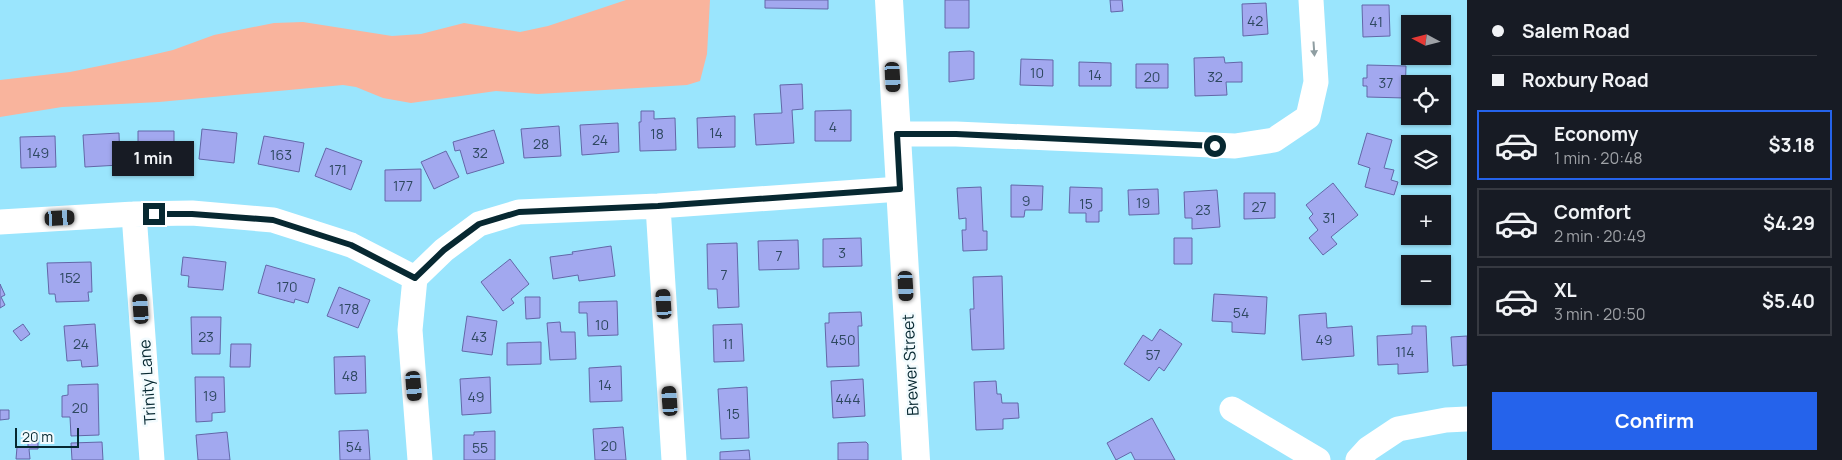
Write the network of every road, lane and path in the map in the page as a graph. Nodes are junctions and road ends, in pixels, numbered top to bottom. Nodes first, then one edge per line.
1 (889, 0) edge
2 (1310, 0) edge
3 (897, 134) junction
4 (900, 189) junction
5 (658, 206) junction
6 (134, 214) junction
7 (0, 222) edge
8 (415, 278) junction
9 (1232, 409) dead end
10 (1467, 419) edge
11 (152, 460) edge
12 (420, 460) edge
13 (674, 460) edge
14 (916, 460) edge
15 (1318, 460) edge
16 (1358, 460) edge

1 - 3 main road, Brewer Street
2 -> 3 street
3 - 4 main road, Brewer Street
4 - 5 street
4 - 14 main road, Brewer Street
5 - 8 street
5 - 13 street
6 - 7 street
6 - 8 street
6 - 11 street, Trinity Lane
8 - 12 street
9 - 15 street
10 - 16 street

